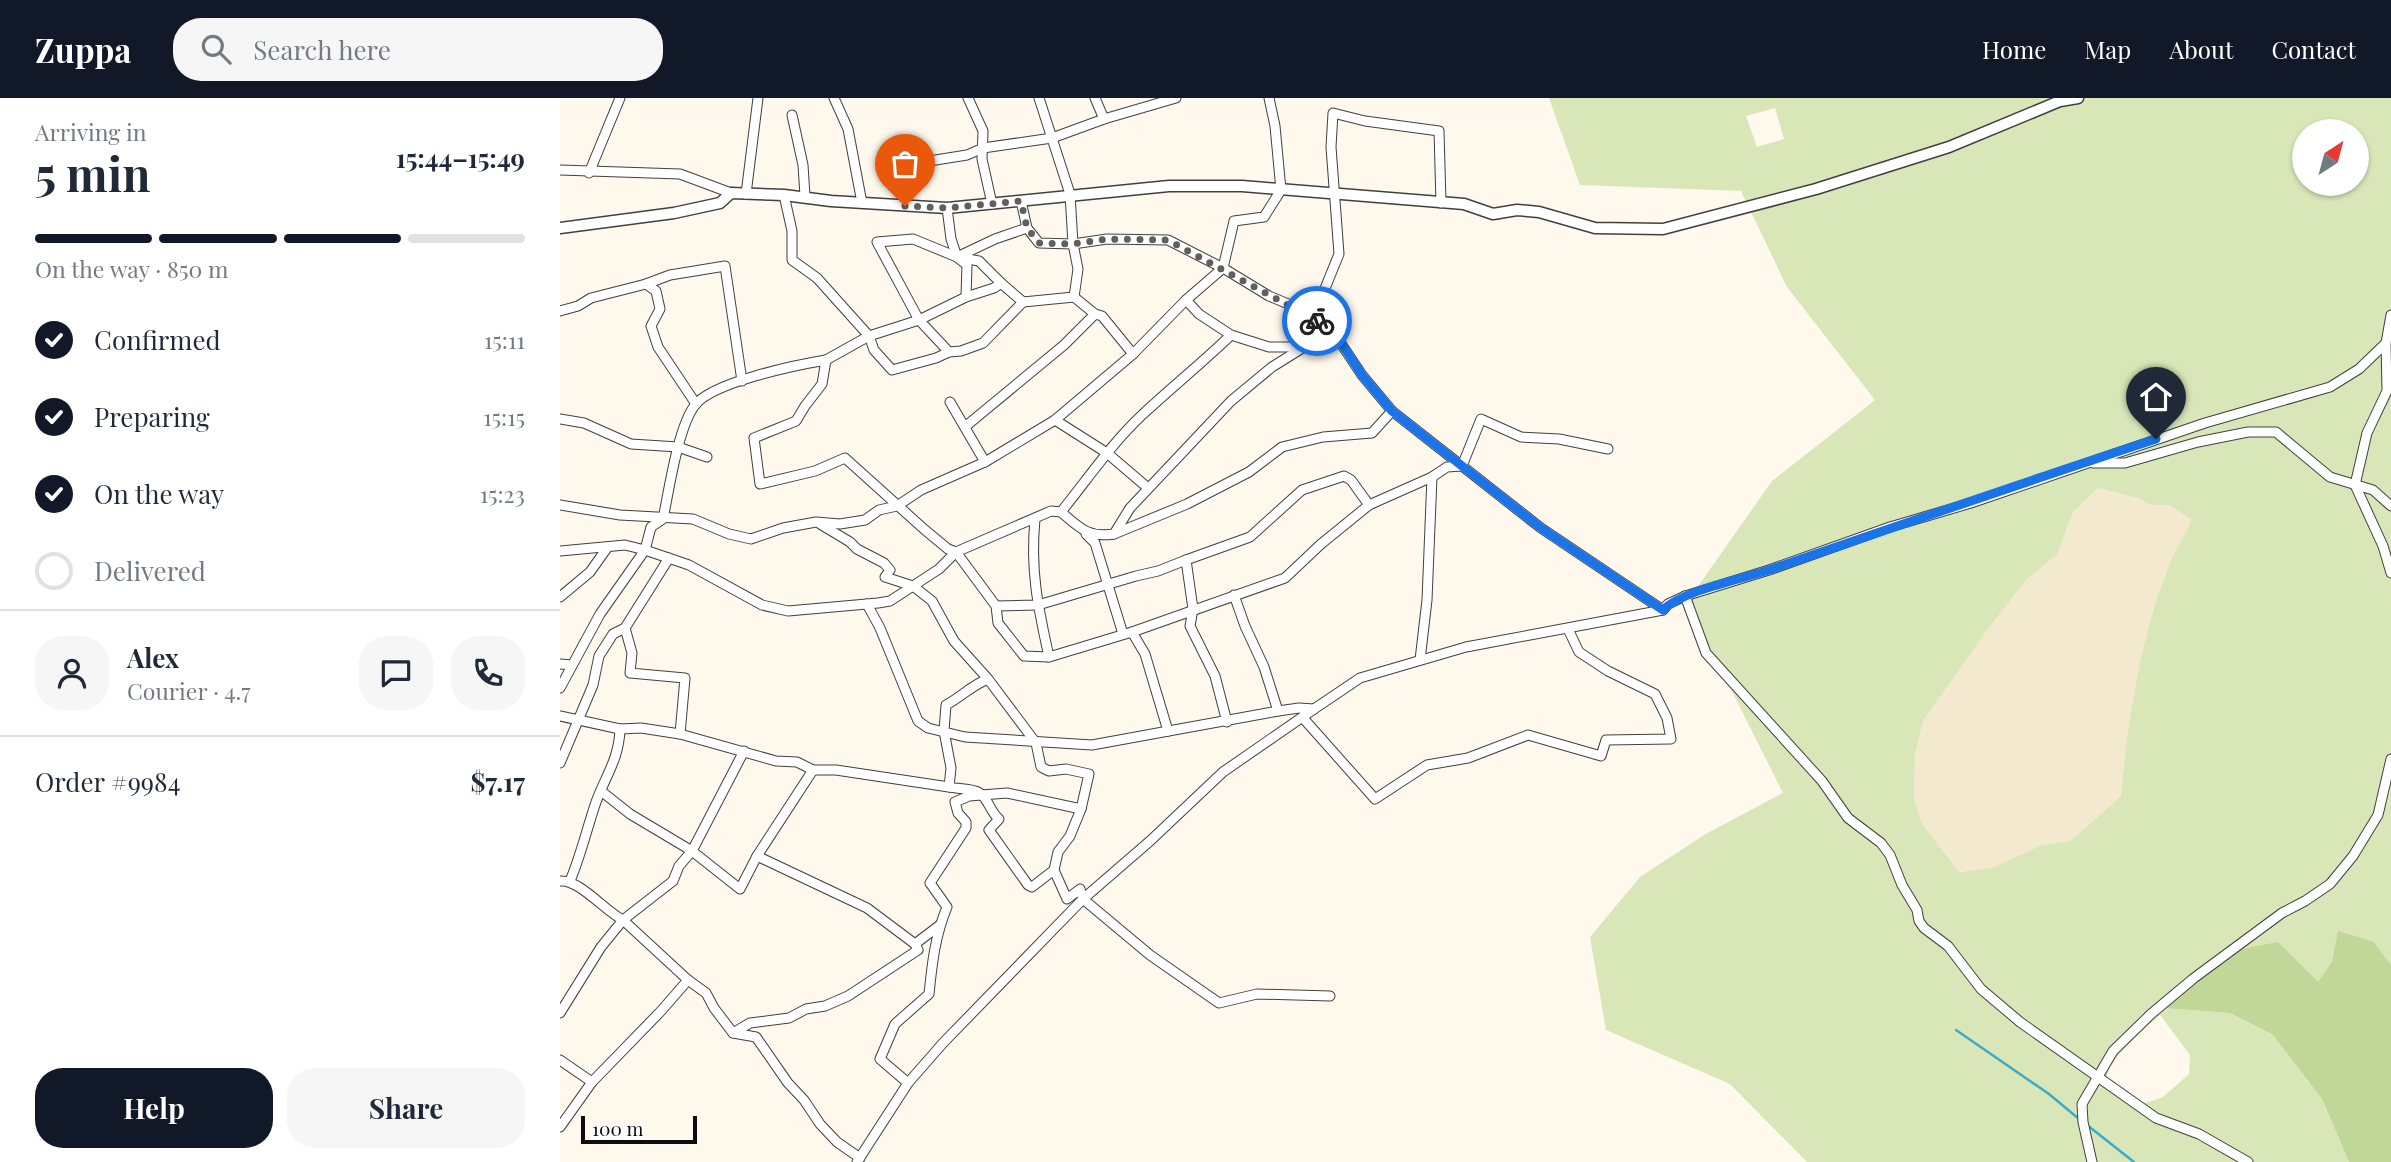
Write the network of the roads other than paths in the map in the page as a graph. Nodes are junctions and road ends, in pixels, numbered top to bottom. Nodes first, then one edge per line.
1 (620, 98) edge
2 (758, 98) edge
3 (834, 98) edge
4 (968, 98) edge
5 (1039, 98) edge
6 (1095, 98) edge
7 (1176, 98) edge
8 (1269, 98) edge
9 (2078, 98) edge
10 (792, 115) dead end
11 (1104, 119) junction
12 (1052, 138) junction
13 (983, 148) junction
14 (904, 162) dead end
15 (560, 170) edge
16 (589, 173) junction
17 (1281, 190) junction
18 (731, 193) junction
19 (746, 194) junction
20 (1070, 194) junction
21 (784, 195) junction
22 (1336, 195) junction
23 (805, 196) junction
24 (1021, 201) junction
25 (862, 203) junction
26 (1441, 203) junction
27 (992, 204) junction
28 (947, 208) junction
29 (560, 228) edge
30 (1027, 228) junction
31 (1073, 244) junction
32 (957, 257) junction
33 (1223, 268) junction
34 (1001, 283) junction
35 (646, 284) junction
36 (966, 297) junction
37 (1074, 297) junction
38 (1186, 300) junction
39 (1023, 302) junction
40 (560, 311) edge
41 (1095, 314) junction
42 (2391, 315) edge
43 (1313, 318) junction
44 (919, 320) junction
45 (1323, 325) junction
46 (1231, 335) junction
47 (869, 336) junction
48 (2386, 343) junction
49 (1304, 346) junction
50 (949, 352) junction
51 (1132, 354) junction
52 (826, 360) junction
53 (742, 381) junction
54 (950, 402) dead end
55 (696, 404) junction
56 (1392, 411) junction
57 (560, 419) edge
58 (1055, 420) junction
59 (966, 426) junction
60 (678, 447) junction
61 (1608, 449) dead end
62 (1107, 453) junction
63 (707, 457) dead end
64 (985, 462) junction
65 (2084, 463) junction
66 (1462, 466) junction
67 (1432, 477) junction
68 (2355, 485) junction
69 (1148, 488) junction
70 (560, 505) edge
71 (1369, 505) junction
72 (897, 506) junction
73 (2391, 506) edge
74 (1061, 512) junction
75 (663, 519) junction
76 (1035, 519) junction
77 (816, 522) junction
78 (1082, 530) junction
79 (1114, 534) junction
80 (607, 548) junction
81 (645, 550) junction
82 (560, 551) edge
83 (956, 552) junction
84 (669, 558) junction
85 (1186, 561) junction
86 (2391, 573) edge
87 (1109, 585) junction
88 (914, 586) junction
89 (1234, 596) junction
90 (1685, 596) junction
91 (560, 597) edge
92 (867, 604) junction
93 (1038, 605) junction
94 (996, 606) junction
95 (1193, 609) junction
96 (1663, 610) junction
97 (625, 628) junction
98 (1568, 629) junction
99 (1127, 633) junction
100 (1049, 657) junction
101 (1420, 660) junction
102 (560, 664) edge
103 (572, 665) junction
104 (988, 679) junction
105 (560, 688) edge
106 (1314, 709) junction
107 (1278, 711) junction
108 (560, 716) edge
109 (579, 718) junction
110 (1303, 718) junction
111 (1227, 722) junction
112 (620, 729) junction
113 (944, 731) junction
114 (1168, 731) junction
115 (680, 734) junction
116 (965, 737) junction
117 (1036, 743) junction
118 (744, 751) junction
119 (948, 754) junction
120 (2391, 759) edge
121 (560, 764) edge
122 (813, 770) junction
123 (949, 787) junction
124 (601, 791) junction
125 (983, 797) junction
126 (1081, 809) junction
127 (692, 851) junction
128 (757, 856) junction
129 (1054, 870) junction
130 (565, 881) edge
131 (1083, 898) junction
132 (623, 920) junction
133 (940, 925) junction
134 (915, 944) junction
135 (688, 980) junction
136 (1329, 996) dead end
137 (560, 1013) edge
138 (733, 1033) junction
139 (560, 1060) edge
140 (2097, 1076) junction
141 (592, 1082) junction
142 (908, 1083) junction
143 (560, 1127) edge
144 (859, 1160) edge
145 (2092, 1162) edge
146 (2248, 1162) edge

1 - 16 street
2 - 19 street
3 - 25 street
4 - 13 street
5 - 12 street
6 - 11 street
7 - 11 street
8 - 17 street
9 - 26 street
10 - 23 street
11 - 12 street
12 - 13 street
12 - 20 street
13 - 14 street
13 - 27 street
15 - 16 street
16 - 18 street
17 - 20 street
17 - 22 street
17 - 33 street
18 - 19 street
18 - 29 street
19 - 21 street
20 - 24 street
20 - 31 street
21 - 23 street
21 - 47 street
22 - 26 street
22 - 26 street
22 - 43 street
23 - 25 street
24 - 27 street
24 - 30 street
25 - 28 street
27 - 28 street
28 - 32 street
30 - 31 street
30 - 32 street
31 - 33 street
31 - 37 street
32 - 34 street
32 - 36 street
32 - 44 street
33 - 38 street
33 - 43 street
34 - 36 street
34 - 39 street
35 - 40 street
35 - 53 street
35 - 55 street
36 - 44 street
37 - 39 street
37 - 41 street
38 - 46 street
38 - 51 street
39 - 50 street
41 - 51 street
41 - 59 street
42 - 48 street
43 - 45 street
44 - 47 street
44 - 50 street
45 - 49 street
45 - 56 street
46 - 49 street
46 - 62 street
47 - 50 street
47 - 52 street
48 - 65 street
48 - 68 street
49 - 69 street
51 - 58 street
52 - 53 street
52 - 72 street
53 - 55 street
54 - 59 street
55 - 60 street
56 - 66 street
56 - 79 street
57 - 60 street
58 - 62 street
58 - 64 street
59 - 64 street
60 - 63 street
60 - 75 street
61 - 66 street
62 - 69 street
62 - 74 street
64 - 72 street
65 - 68 street
65 - 90 street
66 - 67 street
66 - 96 street
67 - 71 street
67 - 101 street
68 - 73 street
68 - 86 street
69 - 79 street
70 - 75 street
71 - 85 street
71 - 89 street
72 - 77 street
72 - 83 street
74 - 76 street
74 - 78 street
75 - 77 street
75 - 81 street
76 - 83 street
76 - 93 street
77 - 88 street
78 - 79 street
78 - 87 street
80 - 81 street
80 - 82 street
80 - 91 street
81 - 84 street
81 - 103 street
83 - 88 street
83 - 94 street
84 - 92 street
84 - 97 street
85 - 87 street
85 - 95 street
87 - 93 street
87 - 99 street
88 - 92 street
88 - 104 street
89 - 95 street
89 - 107 street
90 - 96 street
90 - 140 street
92 - 113 street
93 - 94 street
93 - 100 street
94 - 100 street
95 - 99 street
95 - 111 street
96 - 98 street
97 - 109 street
97 - 115 street
98 - 101 street
98 - 110 street
99 - 100 street
99 - 114 street
101 - 106 street
102 - 103 street
103 - 105 street
104 - 113 street
104 - 117 street
106 - 107 street
106 - 110 street
107 - 111 street
108 - 109 street
109 - 112 street
109 - 121 street
110 - 131 street
111 - 114 street
112 - 115 street
112 - 124 street
113 - 116 street
113 - 119 street
114 - 117 street
115 - 118 street
116 - 117 street
116 - 119 street
117 - 126 street
118 - 122 street
118 - 127 street
119 - 123 street
120 - 140 street
122 - 123 street
122 - 128 street
123 - 125 street
124 - 127 street
124 - 130 street
125 - 126 street
125 - 129 street
125 - 133 street
126 - 129 street
127 - 128 street
127 - 132 street
128 - 134 street
129 - 131 street
130 - 132 street
131 - 136 street
131 - 142 street
132 - 135 street
132 - 137 street
133 - 134 street
133 - 142 street
134 - 138 street
135 - 138 street
135 - 141 street
138 - 144 street
139 - 141 street
140 - 145 street
140 - 146 street
141 - 143 street
142 - 144 street

